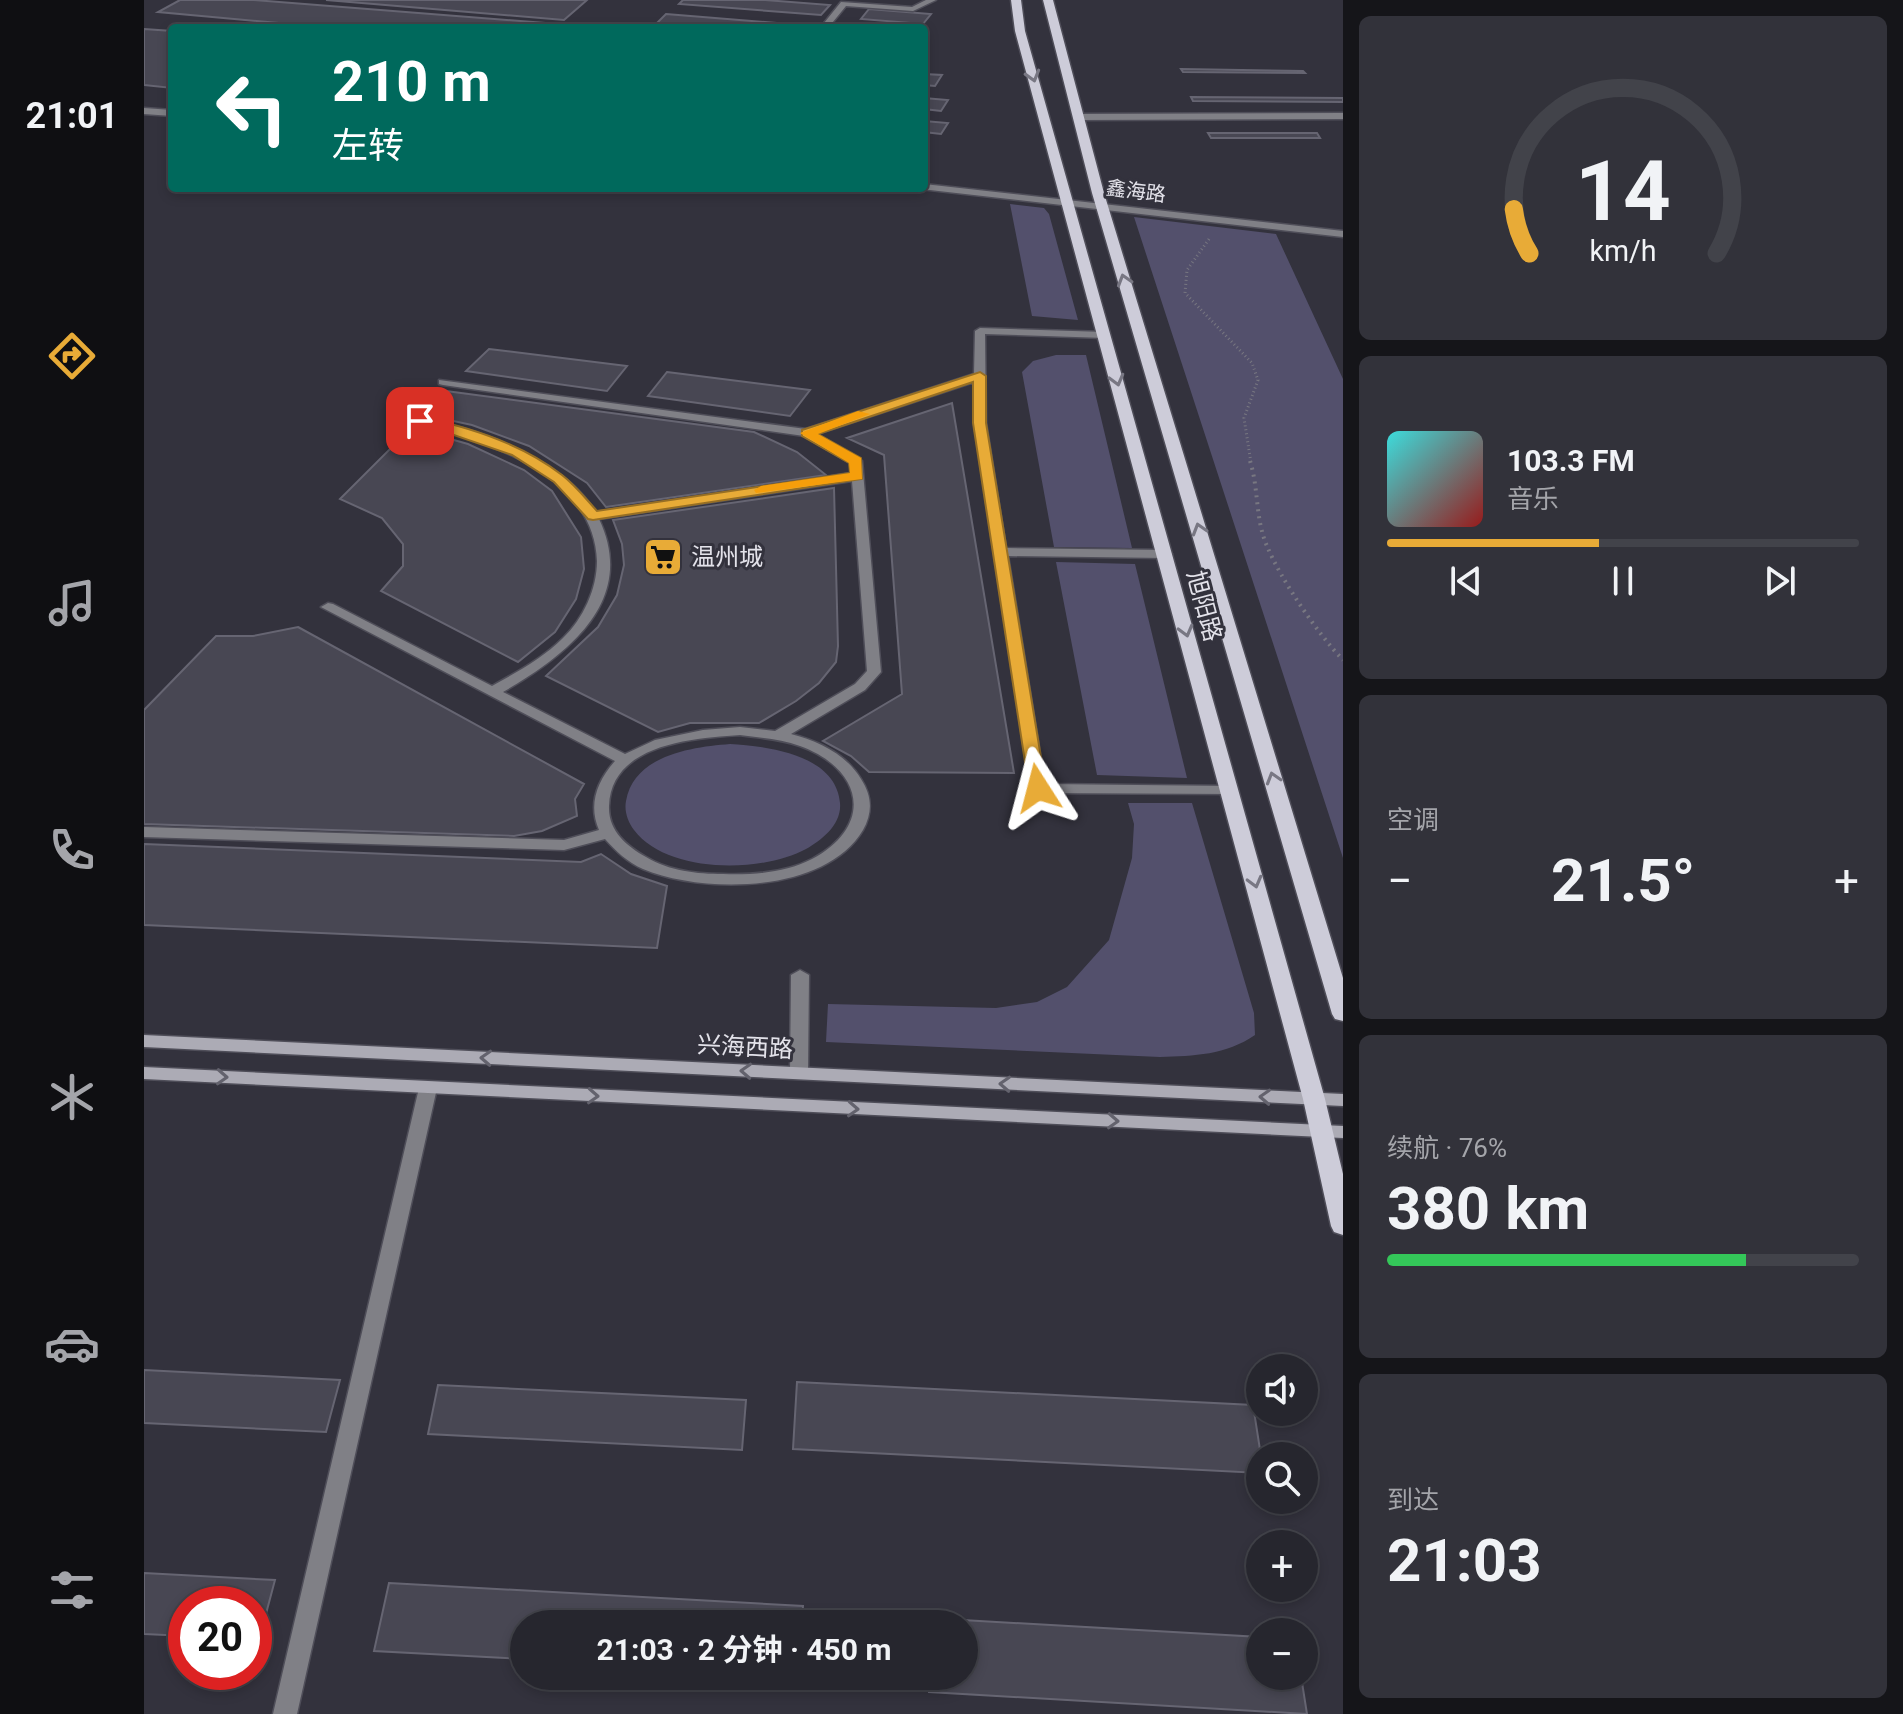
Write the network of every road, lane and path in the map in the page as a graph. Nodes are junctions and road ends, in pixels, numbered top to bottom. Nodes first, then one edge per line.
1 (932, 0) edge
2 (1016, 0) edge
3 (1048, 0) edge
4 (827, 24) edge
5 (144, 101) edge
6 (168, 104) edge
7 (144, 111) edge
8 (168, 113) edge
9 (1343, 116) edge
10 (1078, 117) junction
11 (928, 177) edge
12 (928, 187) edge
13 (1087, 195) junction
14 (1185, 204) dead end
15 (1343, 224) edge
16 (1207, 231) dead end
17 (1343, 234) edge
18 (1105, 335) junction
19 (980, 376) junction
20 (443, 382) dead end
21 (420, 421) dead end
22 (807, 433) junction
23 (857, 476) junction
24 (593, 516) junction
25 (1000, 552) junction
26 (1165, 554) junction
27 (328, 607) dead end
28 (1343, 660) edge
29 (493, 692) junction
30 (779, 735) junction
31 (626, 761) junction
32 (1230, 791) junction
33 (144, 832) edge
34 (608, 833) junction
35 (800, 975) dead end
36 (1343, 1014) edge
37 (144, 1041) edge
38 (144, 1073) edge
39 (799, 1074) junction
40 (428, 1088) junction
41 (1314, 1099) junction
42 (1343, 1100) edge
43 (1322, 1132) junction
44 (1343, 1132) edge
45 (1343, 1226) edge
46 (285, 1714) edge

1 - 4 street
2 -> 13 main road, 旭阳路
3 - 10 main road, 旭阳路
5 - 6 street
7 - 8 street
9 - 10 street
10 - 13 main road, 旭阳路
11 - 13 street, 鑫海路
12 - 13 street, 鑫海路
13 - 17 street, 鑫海路
13 - 18 main road, 旭阳路
36 -> 13 main road, 旭阳路
14 - 15 street, 鑫海路
16 - 28 path
18 - 19 street
18 -> 26 main road, 旭阳路
19 - 22 street
19 - 25 street
20 - 22 street
21 - 24 street
22 - 23 street
23 - 24 street
23 - 30 street
24 - 29 street
25 - 26 street
25 - 32 street
26 -> 32 main road, 旭阳路
27 - 29 street
29 - 31 street
30 - 31 street
30 - 34 street
31 - 34 street
32 -> 41 main road, 旭阳路
33 - 34 street
35 - 39 street
39 -> 37 main road, 兴海西路
38 -> 40 main road
41 -> 39 main road, 兴海西路
40 -> 43 main road
40 - 46 street
41 - 42 main road, 兴海西路
41 - 43 main road, 旭阳路
43 - 44 main road
43 - 45 main road, 旭阳路

